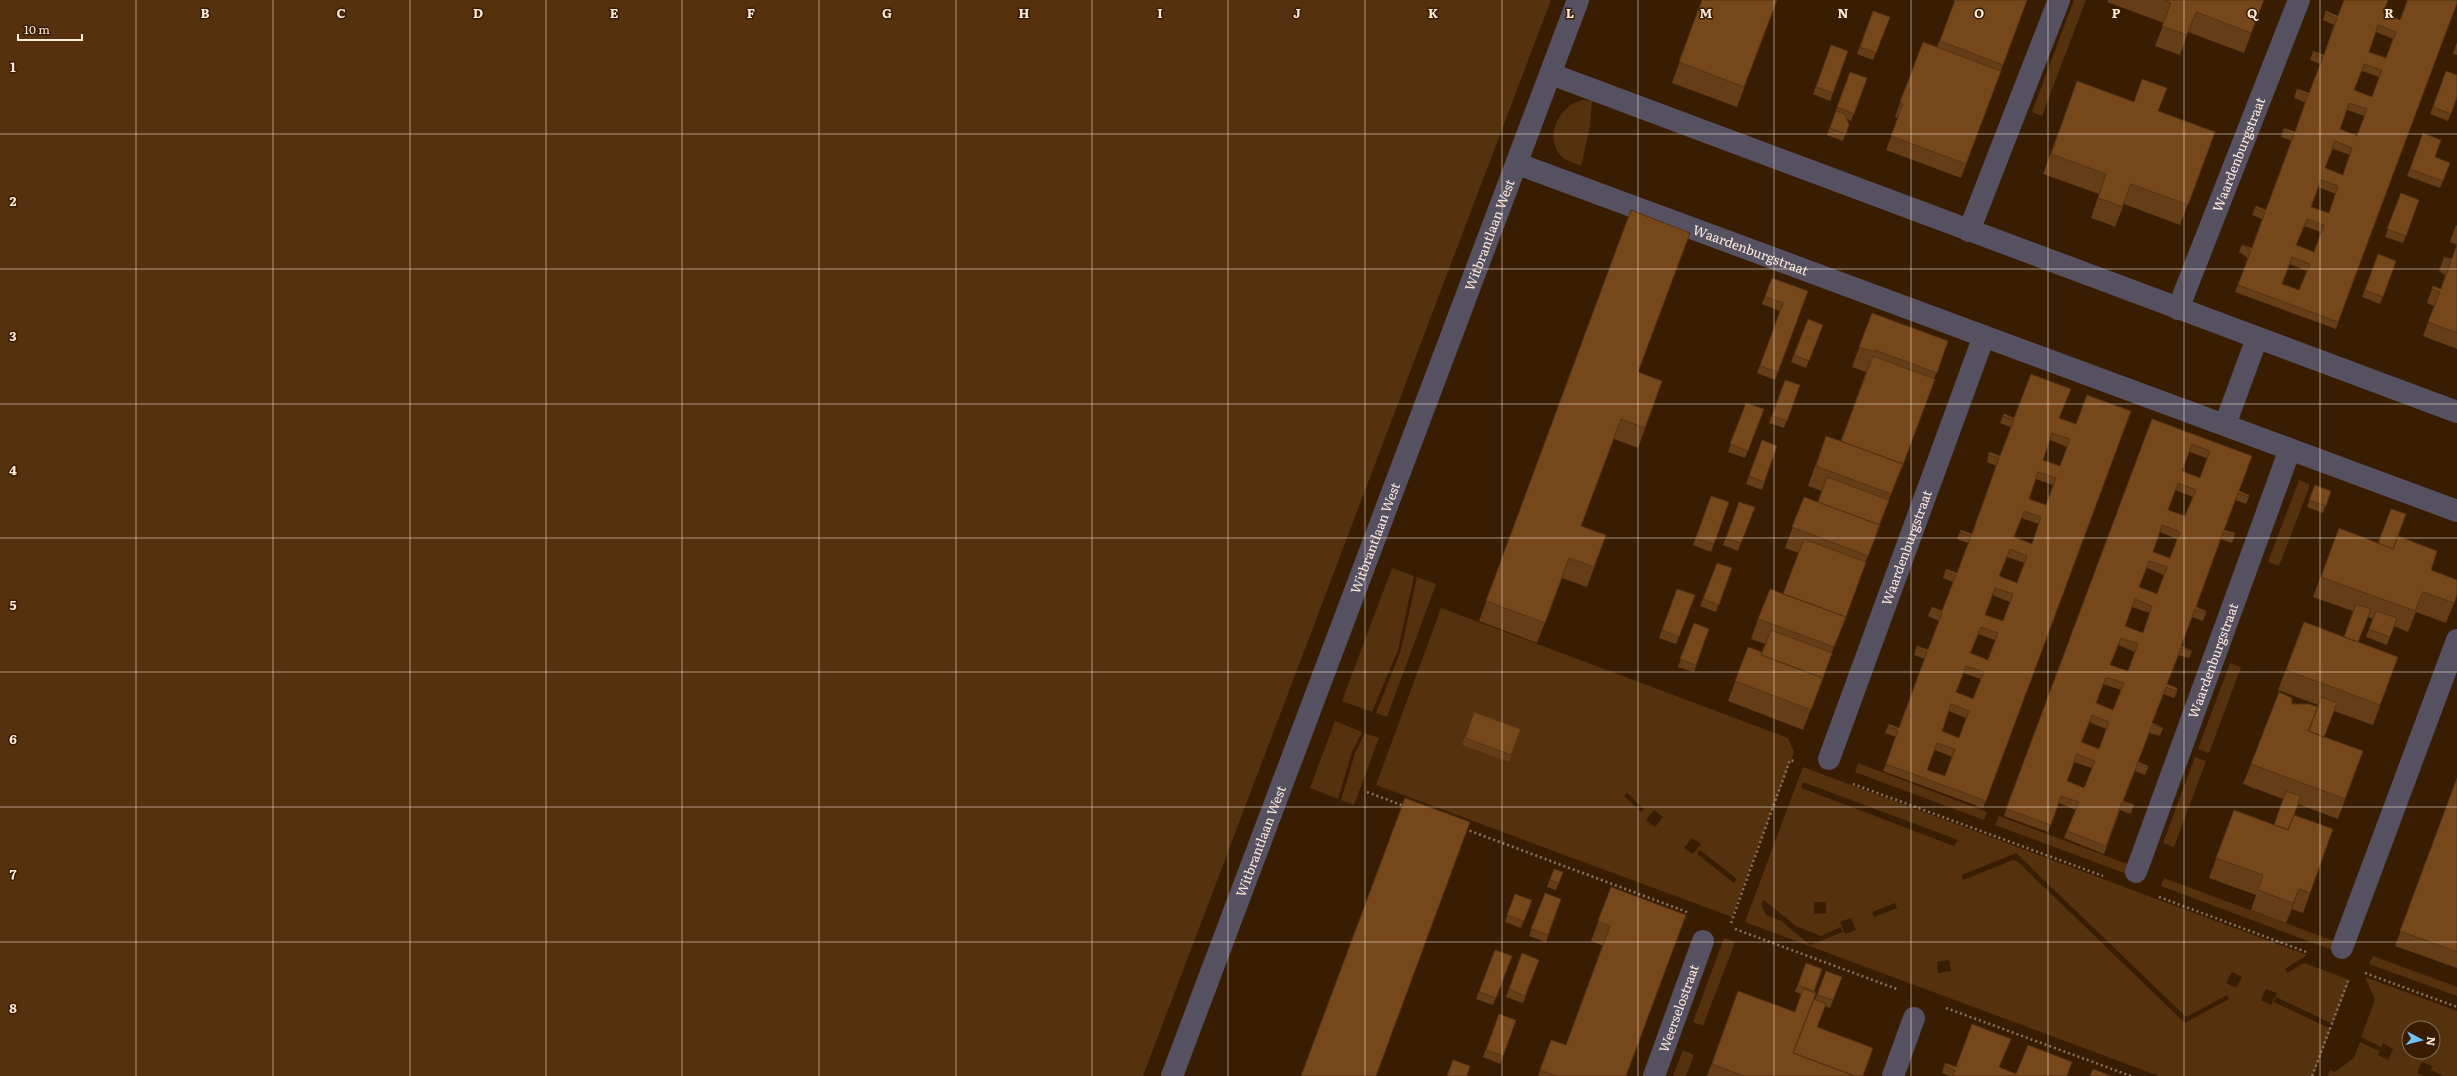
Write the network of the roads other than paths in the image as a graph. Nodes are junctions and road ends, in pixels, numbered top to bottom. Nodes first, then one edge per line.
1 (1578, 0) edge
2 (2059, 0) edge
3 (2299, 0) edge
4 (1551, 74) junction
5 (1518, 164) junction
6 (1969, 231) junction
7 (2178, 309) junction
8 (1984, 336) junction
9 (2258, 338) junction
10 (2457, 412) edge
11 (2225, 425) junction
12 (2290, 449) junction
13 (2457, 511) edge
14 (2457, 640) edge
15 (1829, 759) dead end
16 (2136, 872) dead end
17 (1703, 941) dead end
18 (2342, 948) dead end
19 (1914, 1018) dead end
20 (1172, 1076) edge
21 (1654, 1076) edge
22 (1893, 1076) edge

1 - 4 street, Witbrantlaan West
2 - 6 street
3 - 7 street, Waardenburgstraat
4 - 5 street, Witbrantlaan West
4 - 6 street
5 - 8 street, Waardenburgstraat
5 - 20 street, Witbrantlaan West
6 - 7 street
7 - 9 street
8 - 11 street, Waardenburgstraat
8 - 15 street, Waardenburgstraat
9 - 10 street
9 - 11 street
11 - 12 street, Waardenburgstraat
12 - 13 street, Waardenburgstraat
12 - 16 street, Waardenburgstraat
14 - 18 street
17 - 21 street, Weerselostraat
19 - 22 street

